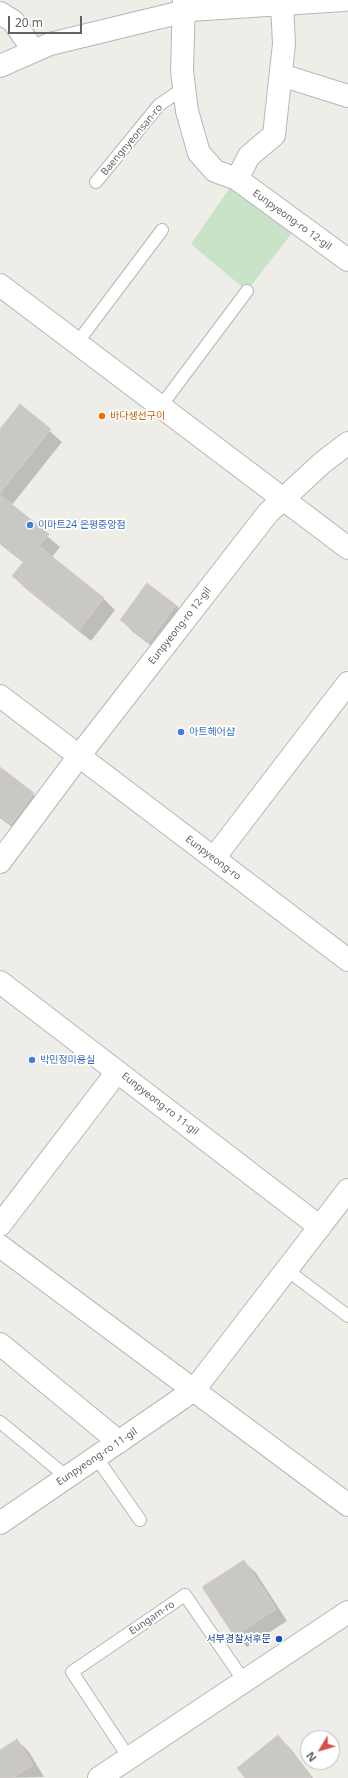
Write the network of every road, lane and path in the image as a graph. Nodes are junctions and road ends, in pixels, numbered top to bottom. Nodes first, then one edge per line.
1 (344, 0) edge
2 (282, 4) junction
3 (184, 6) edge
4 (0, 13) edge
5 (34, 52) junction
6 (0, 66) edge
7 (281, 75) junction
8 (184, 88) junction
9 (348, 96) edge
10 (237, 179) junction
11 (96, 182) dead end
12 (162, 230) dead end
13 (348, 260) edge
14 (0, 285) edge
15 (247, 291) dead end
16 (77, 343) junction
17 (161, 406) junction
18 (348, 443) edge
19 (284, 498) junction
20 (348, 548) edge
21 (348, 683) edge
22 (0, 696) edge
23 (79, 756) junction
24 (2, 855) edge
25 (214, 858) junction
26 (348, 960) edge
27 (0, 982) edge
28 (117, 1072) junction
29 (348, 1190) edge
30 (0, 1225) edge
31 (320, 1227) junction
32 (0, 1246) edge
33 (287, 1270) junction
34 (348, 1316) edge
35 (0, 1344) edge
36 (194, 1390) junction
37 (0, 1422) edge
38 (119, 1442) junction
39 (96, 1457) junction
40 (67, 1477) junction
41 (348, 1505) edge
42 (140, 1520) dead end
43 (0, 1523) edge
44 (348, 1612) edge
45 (244, 1681) junction
46 (129, 1758) junction
47 (99, 1778) edge

1 - 2 street
2 - 3 street
2 - 7 street
3 - 5 street
3 - 8 street
4 - 5 street
5 - 6 street
7 - 9 street
7 - 10 street
8 - 10 street, Eunpyeong-ro 12-gil
8 - 11 lane, Baengnyeonsan-ro
10 - 13 street, Eunpyeong-ro 12-gil
12 - 16 lane
14 - 16 street
15 - 17 lane
16 - 17 street
17 - 19 street
18 - 19 street, Eunpyeong-ro 12-gil
19 - 20 street
19 - 23 street, Eunpyeong-ro 12-gil
21 - 25 street
22 - 23 street, Eunpyeong-ro
23 - 24 street
23 - 25 street, Eunpyeong-ro
25 - 26 street, Eunpyeong-ro
27 - 28 street, Eunpyeong-ro 11-gil
28 - 30 street
28 - 31 street, Eunpyeong-ro 11-gil
29 - 31 street, Eunpyeong-ro 11-gil
31 - 33 street, Eunpyeong-ro 11-gil
32 - 36 street
33 - 34 lane
33 - 36 street, Eunpyeong-ro 11-gil
35 - 38 street
36 - 38 street, Eunpyeong-ro 11-gil
36 - 41 street
37 - 40 lane
38 - 39 street, Eunpyeong-ro 11-gil
39 - 40 street, Eunpyeong-ro 11-gil
39 - 42 lane
40 - 43 street, Eunpyeong-ro 11-gil
44 - 45 street
45 - 46 street
45 - 46 lane, Eungam-ro
46 - 47 street

